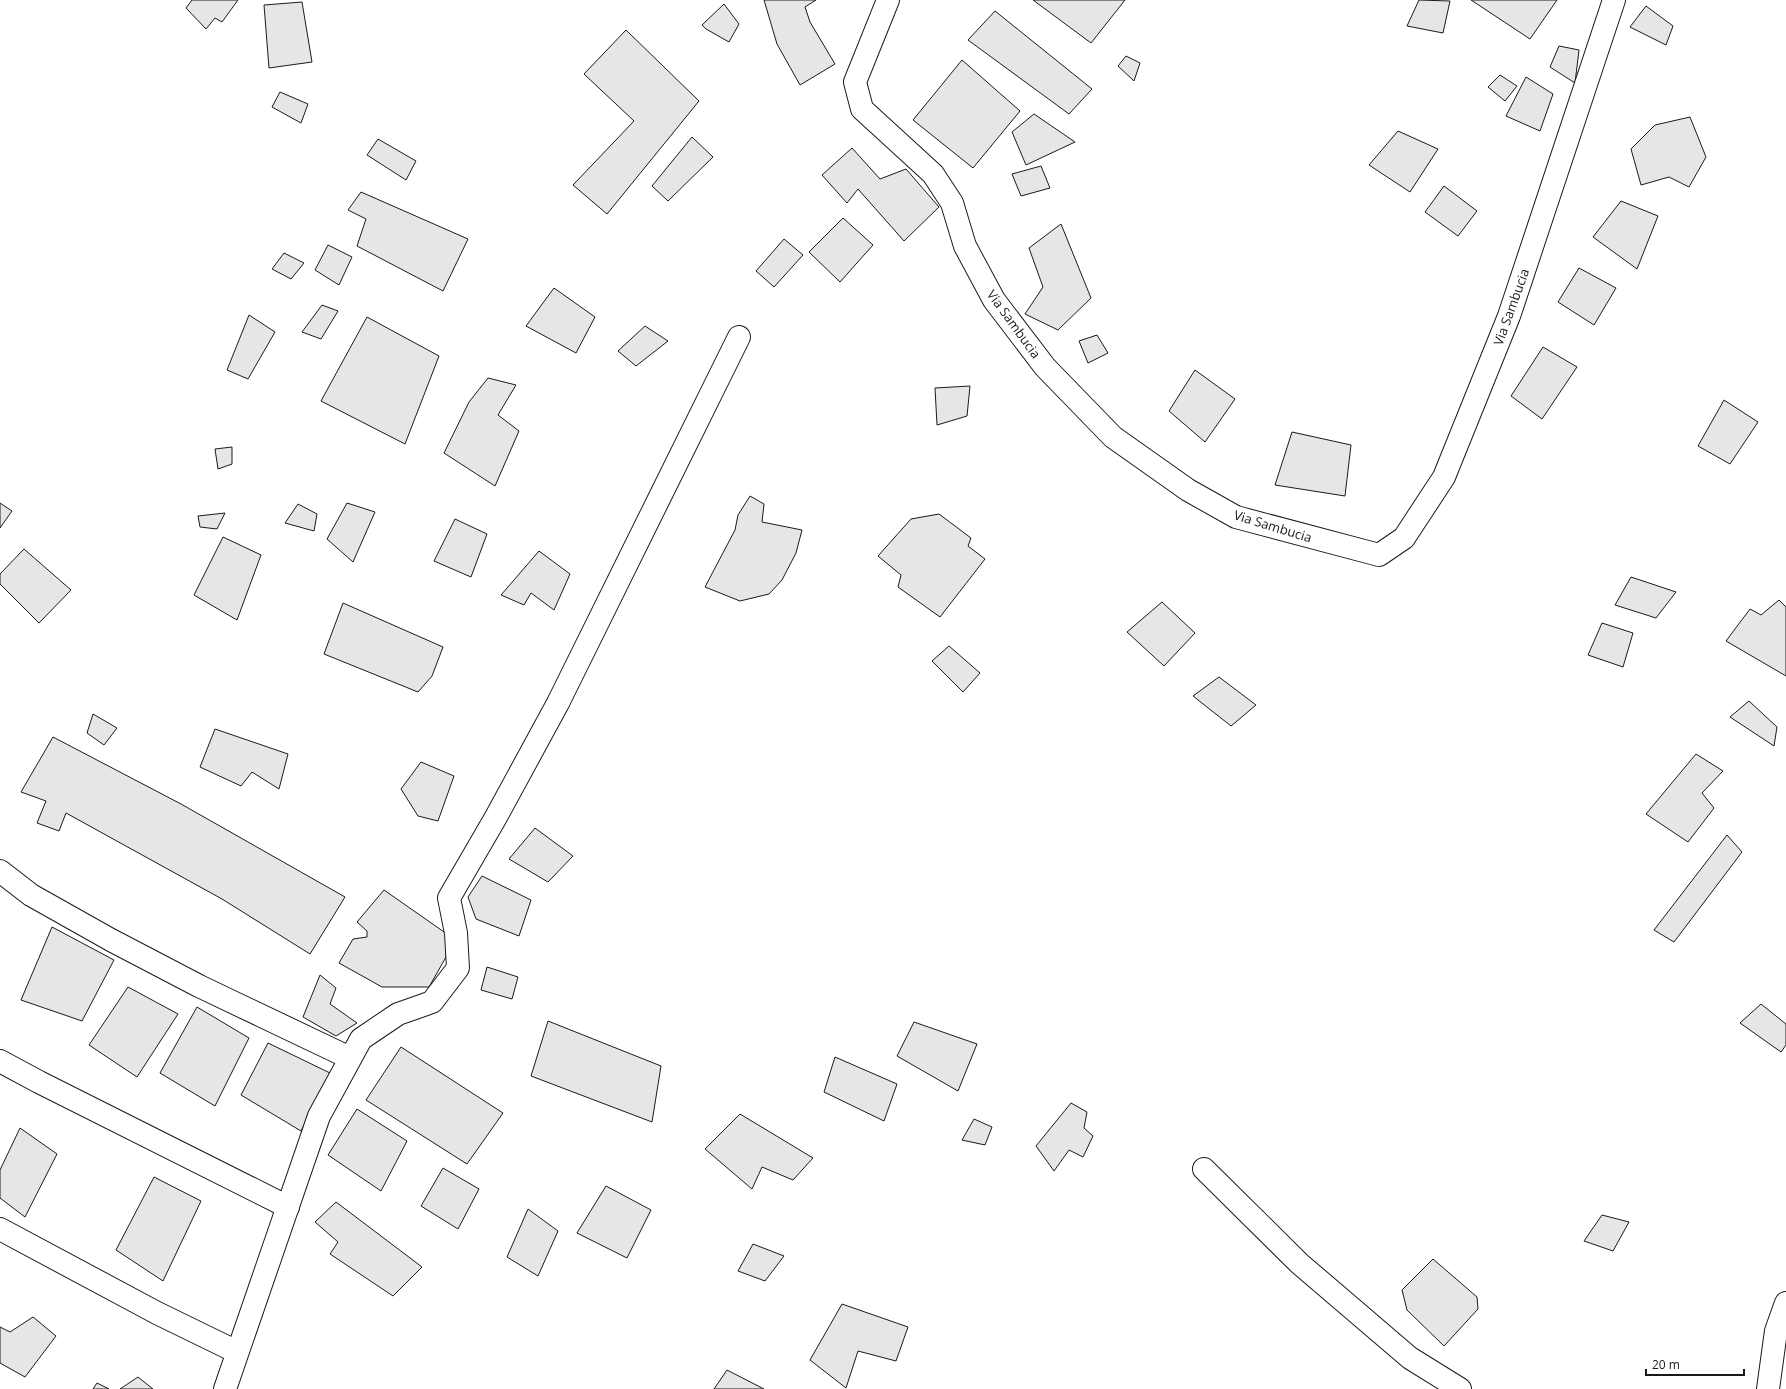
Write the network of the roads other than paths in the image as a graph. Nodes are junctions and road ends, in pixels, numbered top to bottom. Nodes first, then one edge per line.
1 (888, 0) edge
2 (1614, 0) edge
3 (739, 337) dead end
4 (0, 871) edge
5 (350, 1058) junction
6 (0, 1061) edge
7 (1204, 1169) dead end
8 (288, 1207) junction
9 (0, 1229) edge
10 (1786, 1303) edge
11 (237, 1352) junction
12 (225, 1389) edge
13 (1460, 1389) edge
14 (1768, 1389) edge

1 - 2 street, Via Sambucia
3 - 5 street
4 - 5 street
5 - 8 street
6 - 8 street
7 - 13 street
8 - 11 street
9 - 11 street
10 - 14 street
11 - 12 street

